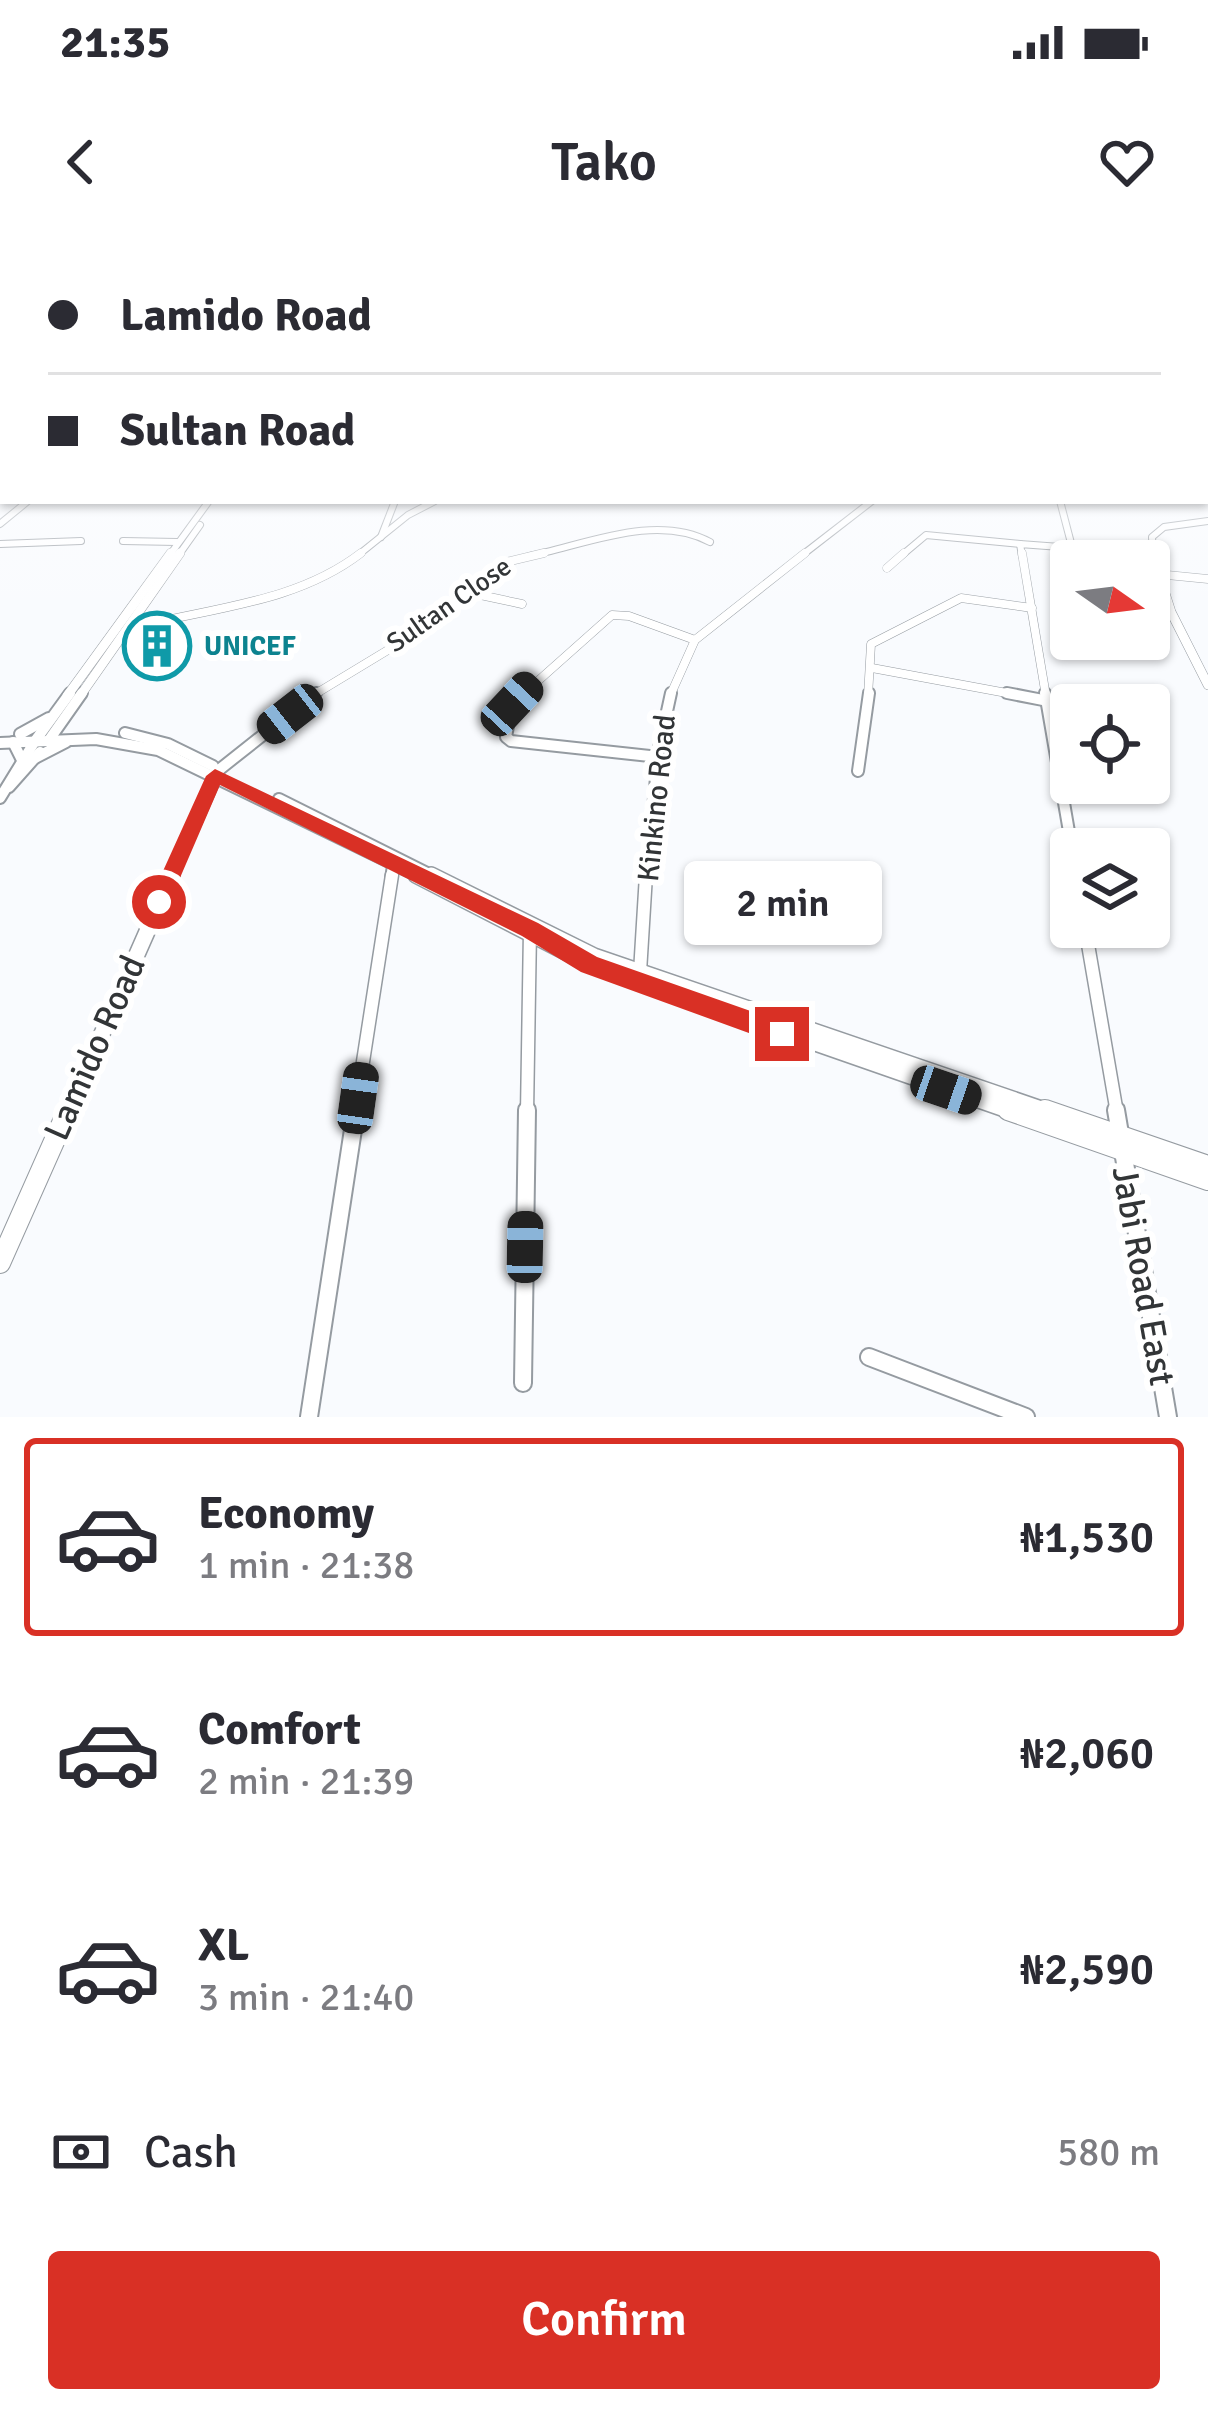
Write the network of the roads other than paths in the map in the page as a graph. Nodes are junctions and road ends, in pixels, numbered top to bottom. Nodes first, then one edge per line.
1 (24, 504) edge
2 (209, 504) edge
3 (210, 504) edge
4 (394, 504) edge
5 (429, 504) edge
6 (868, 504) edge
7 (1061, 504) edge
8 (1208, 520) edge
9 (0, 524) edge
10 (381, 537) junction
11 (1153, 540) edge
12 (81, 541) dead end
13 (123, 541) dead end
14 (177, 542) junction
15 (710, 542) dead end
16 (0, 544) edge
17 (1020, 544) junction
18 (170, 560) junction
19 (887, 568) dead end
20 (1170, 575) edge
21 (1208, 579) edge
22 (471, 593) junction
23 (1170, 602) edge
24 (522, 604) dead end
25 (1032, 608) junction
26 (135, 617) junction
27 (162, 619) junction
28 (128, 629) junction
29 (694, 640) junction
30 (872, 668) junction
31 (1208, 685) edge
32 (1048, 701) junction
33 (61, 715) junction
34 (76, 735) junction
35 (45, 737) junction
36 (8, 739) edge
37 (659, 757) junction
38 (28, 759) junction
39 (858, 771) dead end
40 (217, 772) junction
41 (3, 793) edge
42 (1069, 828) edge
43 (393, 866) junction
44 (530, 925) junction
45 (1088, 948) edge
46 (640, 972) junction
47 (783, 1028) junction
48 (1119, 1143) junction
49 (1208, 1166) edge
50 (1208, 1180) edge
51 (0, 1262) edge
52 (869, 1357) dead end
53 (524, 1383) dead end
54 (309, 1417) edge
55 (1026, 1417) edge
56 (1168, 1417) edge

1 - 9 street
2 - 14 street
3 - 18 street
4 - 10 street
5 - 10 street
6 - 29 street, Kinkino Road
7 - 17 street
8 - 11 street
10 - 27 street
12 - 16 street
13 - 14 street
14 - 18 street
15 - 22 street, Sultan Close
17 - 19 street
17 - 25 street
18 - 26 street
18 - 33 street
20 - 21 street
22 - 24 street
22 - 40 street, Sultan Close
23 - 31 street
25 - 30 street
25 - 32 street
26 - 27 street
26 - 28 street
27 - 28 street
28 - 33 street
29 - 37 street, Kinkino Road
29 - 37 street
30 - 32 street
30 - 39 street
32 - 42 street
33 - 34 street
33 - 35 street
33 - 36 street
34 - 35 street
34 - 38 street
34 - 40 street
35 - 36 street
35 - 38 street
36 - 38 street
37 - 46 street, Kinkino Road
38 - 41 street
40 - 43 street
40 - 44 street
40 - 51 street, Lamido Road
43 - 44 street
43 - 54 street
44 - 46 street
44 - 47 street
44 - 53 street
45 - 48 street, Jabi Road East
46 - 47 street
47 - 48 street
48 - 49 street
48 - 50 street
48 - 56 street, Jabi Road East
52 - 55 street

